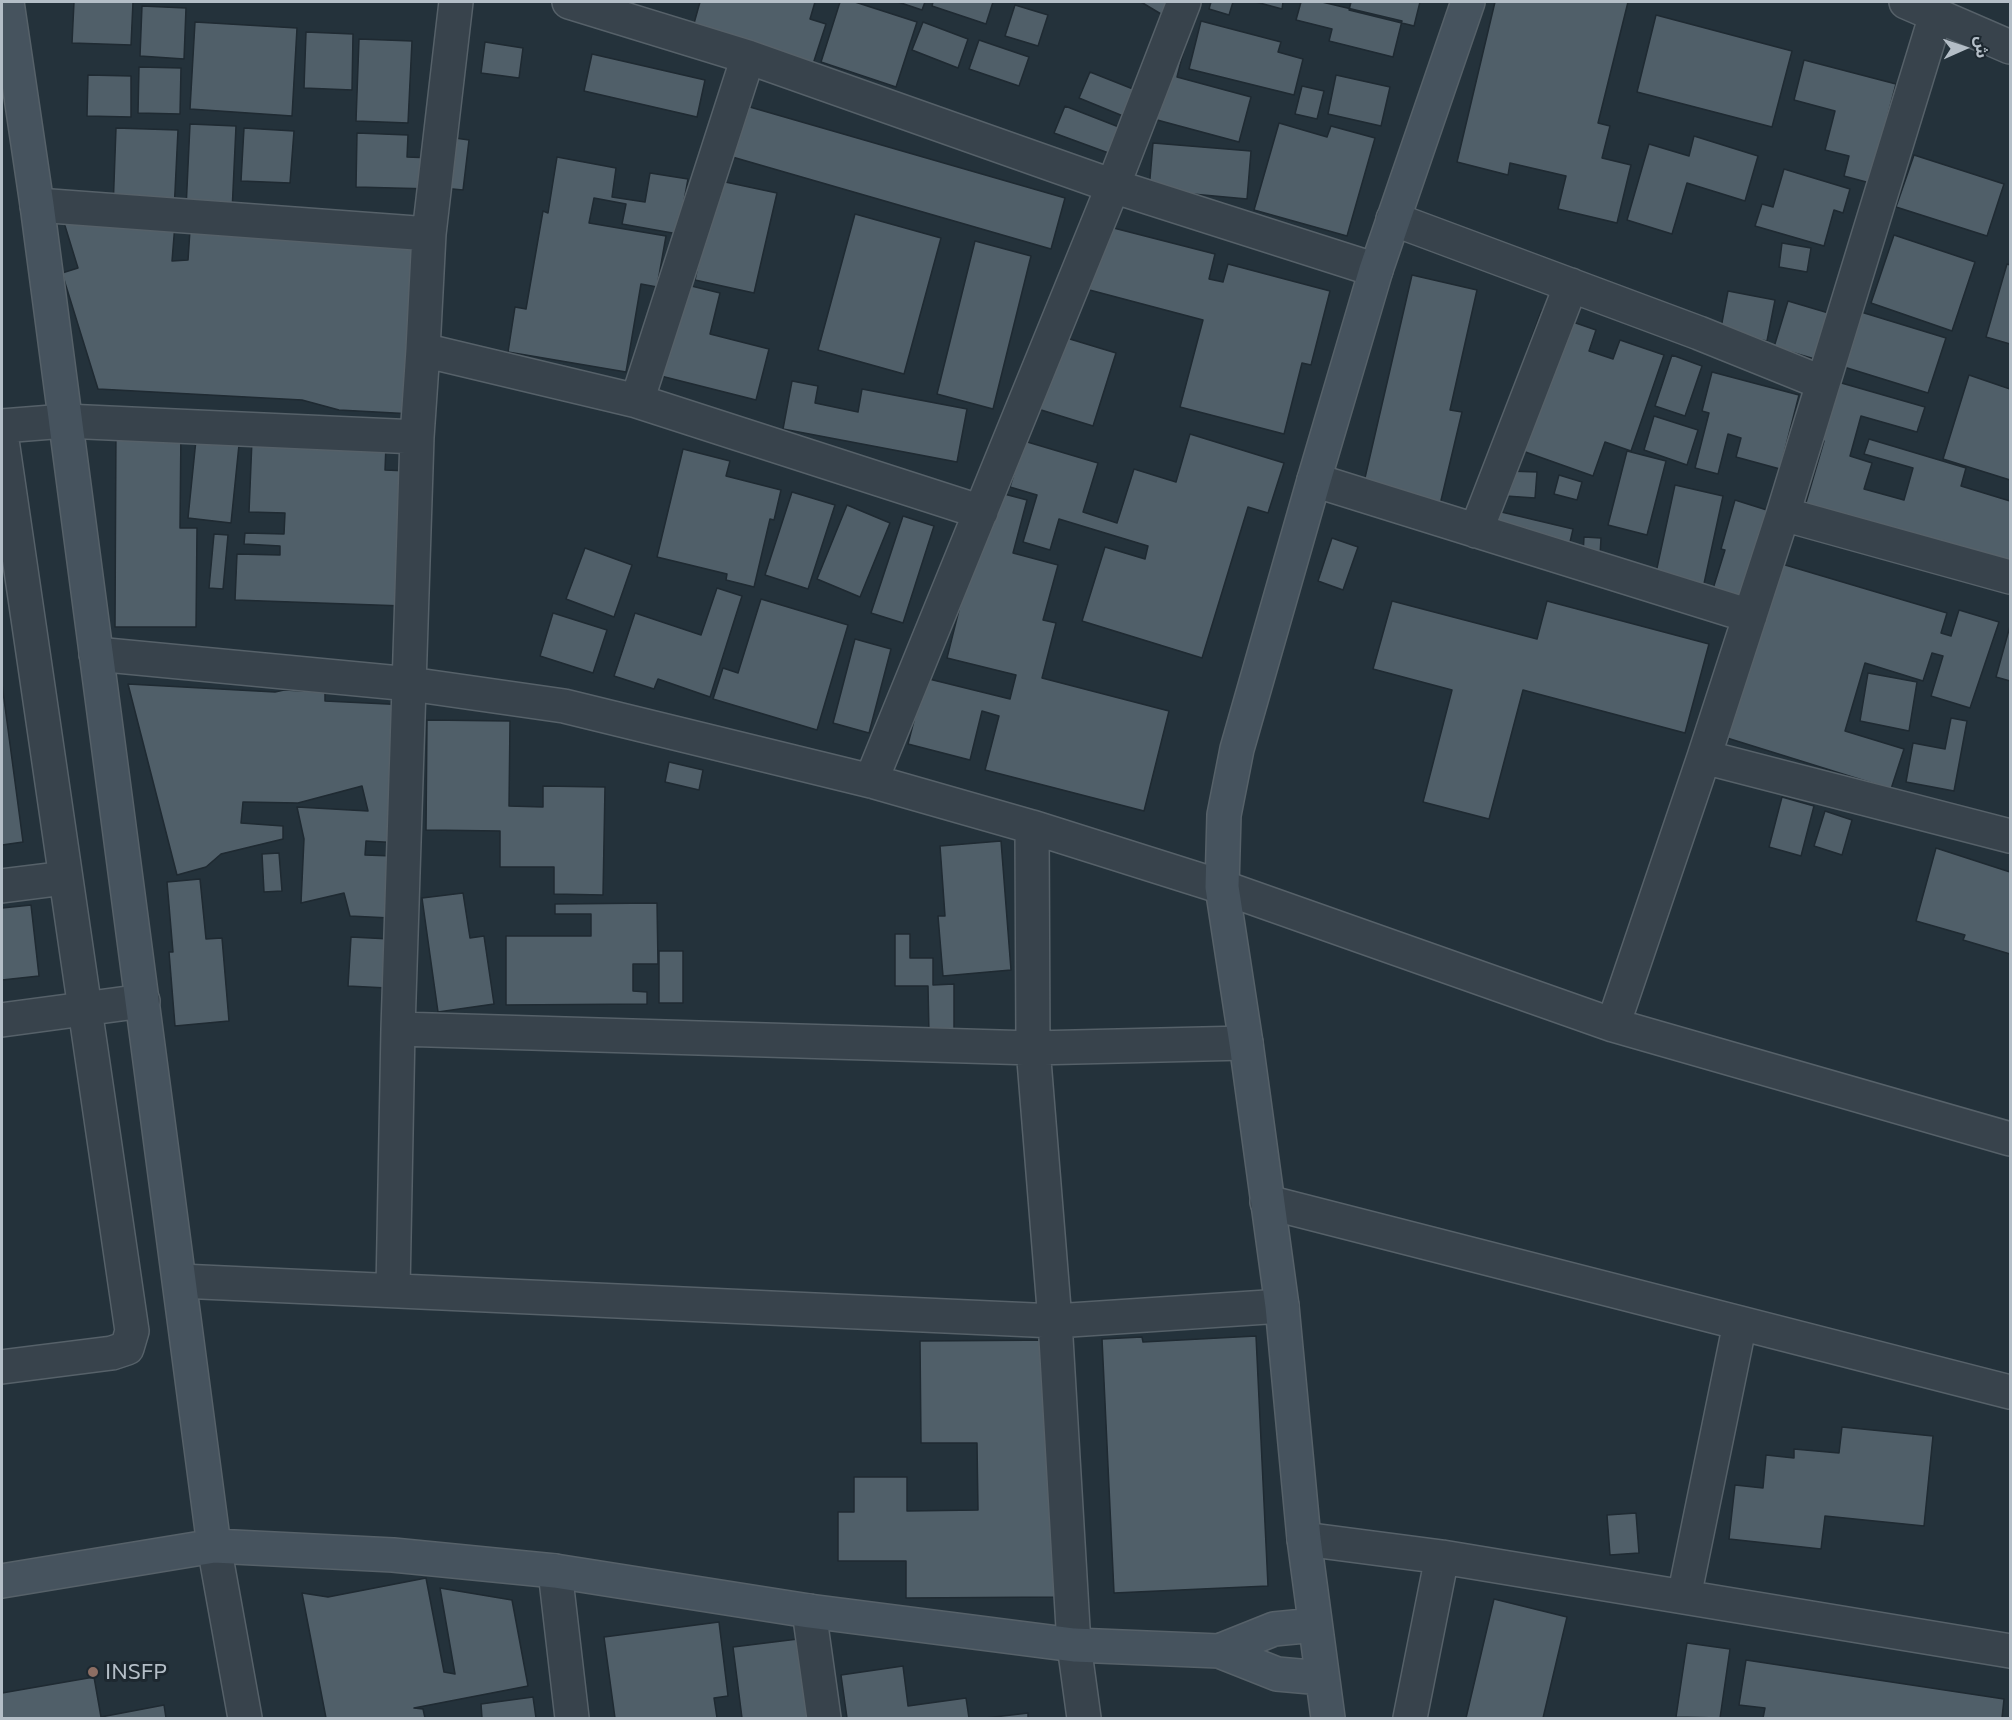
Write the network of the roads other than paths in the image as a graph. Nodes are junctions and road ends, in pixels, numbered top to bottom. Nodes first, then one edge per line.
1 (7, 2) edge
2 (456, 2) edge
3 (569, 2) edge
4 (1184, 2) edge
5 (1468, 2) edge
6 (1906, 2) edge
7 (1936, 15) junction
8 (2010, 47) edge
9 (748, 57) junction
10 (1113, 186) junction
11 (37, 205) junction
12 (1393, 219) junction
13 (429, 234) junction
14 (1376, 270) junction
15 (1571, 285) junction
16 (423, 350) junction
17 (1823, 383) junction
18 (637, 401) junction
19 (65, 421) junction
20 (2, 426) edge
21 (417, 437) junction
22 (2, 440) edge
23 (1314, 480) junction
24 (981, 512) junction
25 (1783, 513) junction
26 (1476, 531) junction
27 (11, 565) edge
28 (2010, 577) edge
29 (1750, 616) junction
30 (96, 654) junction
31 (410, 684) junction
32 (1704, 757) junction
33 (871, 781) junction
34 (1032, 827) junction
35 (2010, 836) edge
36 (65, 878) junction
37 (2, 886) edge
38 (1222, 887) junction
39 (143, 1001) junction
40 (84, 1010) junction
41 (2, 1020) edge
42 (1613, 1025) junction
43 (398, 1029) junction
44 (1246, 1043) junction
45 (1033, 1048) junction
46 (2010, 1139) edge
47 (1267, 1202) junction
48 (180, 1281) junction
49 (393, 1290) junction
50 (1282, 1306) junction
51 (1055, 1321) junction
52 (1740, 1323) junction
53 (2, 1367) edge
54 (2010, 1392) edge
55 (1304, 1539) junction
56 (214, 1546) junction
57 (1442, 1557) junction
58 (555, 1570) junction
59 (2, 1581) edge
60 (1684, 1597) junction
61 (809, 1611) junction
62 (1315, 1625) junction
63 (1074, 1645) junction
64 (1219, 1651) junction
65 (2010, 1651) edge
66 (1322, 1678) junction
67 (245, 1719) edge
68 (572, 1719) edge
69 (824, 1719) edge
70 (1084, 1719) edge
71 (1328, 1719) edge
72 (1410, 1719) edge

1 - 11 street
2 - 13 street
3 - 9 street
4 - 10 street
5 - 12 street
6 - 7 street
7 - 8 street
7 - 17 street
9 - 10 street
9 - 18 street
10 - 14 street
10 - 24 street
11 - 13 street
11 - 19 street
12 - 14 street
12 - 15 street
13 - 16 street
14 - 23 street
15 - 17 street
15 - 26 street
16 - 18 street
16 - 21 street
17 - 25 street
18 - 24 street
19 - 20 street
19 - 21 street
19 - 30 street
21 - 31 street
22 - 27 street
23 - 26 street
23 - 38 street
24 - 33 street
25 - 28 street
25 - 29 street
26 - 29 street
27 - 36 street
29 - 32 street
30 - 31 street
30 - 39 street
31 - 33 street
31 - 43 street
32 - 35 street
32 - 42 street
33 - 34 street
34 - 38 street
34 - 45 street
36 - 37 street
36 - 40 street
38 - 42 street
38 - 44 street
39 - 40 street
39 - 48 street
40 - 41 street
40 - 53 street
42 - 46 street
43 - 45 street
43 - 49 street
44 - 45 street
44 - 47 street
45 - 51 street
47 - 50 street
47 - 52 street
48 - 49 street
48 - 56 street
49 - 51 street
50 - 51 street
50 - 55 street
51 - 63 street
52 - 54 street
52 - 60 street
55 - 57 street
55 - 62 street
56 - 58 street
56 - 59 street
56 - 67 street
57 - 60 street
57 - 72 street
58 - 61 street
58 - 68 street
60 - 65 street
61 - 63 street
61 - 69 street
62 - 64 street
62 - 66 street
63 - 64 street
63 - 70 street
64 - 66 street
66 - 71 street

